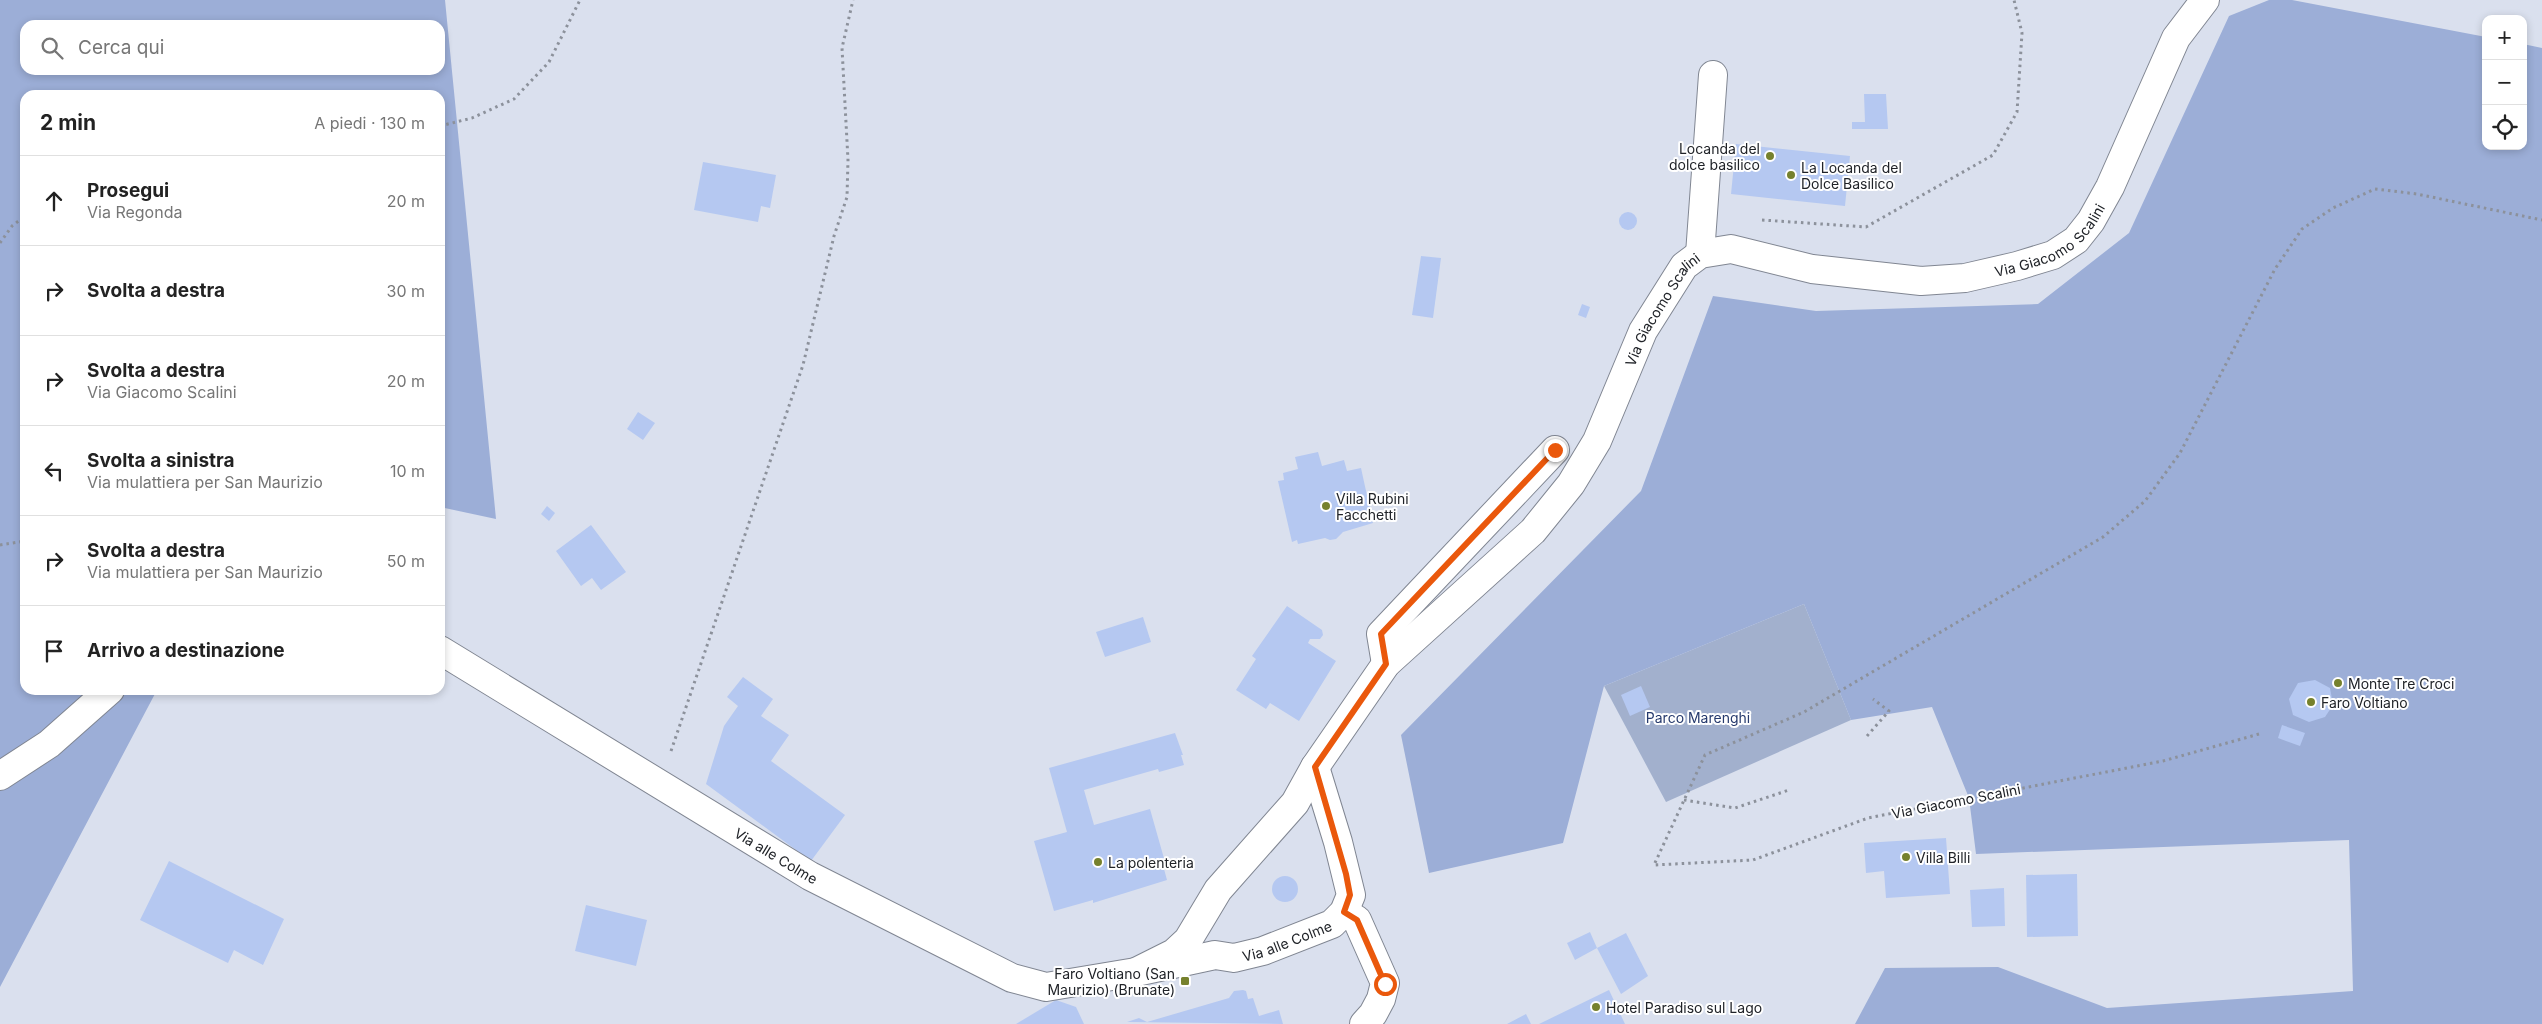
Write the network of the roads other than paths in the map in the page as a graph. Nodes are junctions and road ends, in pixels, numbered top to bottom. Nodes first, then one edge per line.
1 (2205, 0) edge
2 (1713, 75) dead end
3 (1700, 254) junction
4 (1555, 450) dead end
5 (445, 653) edge
6 (1386, 664) junction
7 (104, 695) edge
8 (1315, 767) junction
9 (0, 776) edge
10 (1344, 912) junction
11 (1198, 920) junction
12 (1215, 956) junction
13 (1136, 972) junction
14 (1364, 1024) edge

1 - 3 street, Via Giacomo Scalini
2 - 3 street
3 - 6 street, Via Giacomo Scalini
4 - 6 street
5 - 13 street, Via alle Colme
6 - 8 street, Via Giacomo Scalini
7 - 9 street
8 - 10 street
8 - 11 street, Via Giacomo Scalini
10 - 12 street, Via alle Colme
10 - 14 street
11 - 12 street
11 - 13 street, Via alle Colme
12 - 13 street, Via alle Colme

